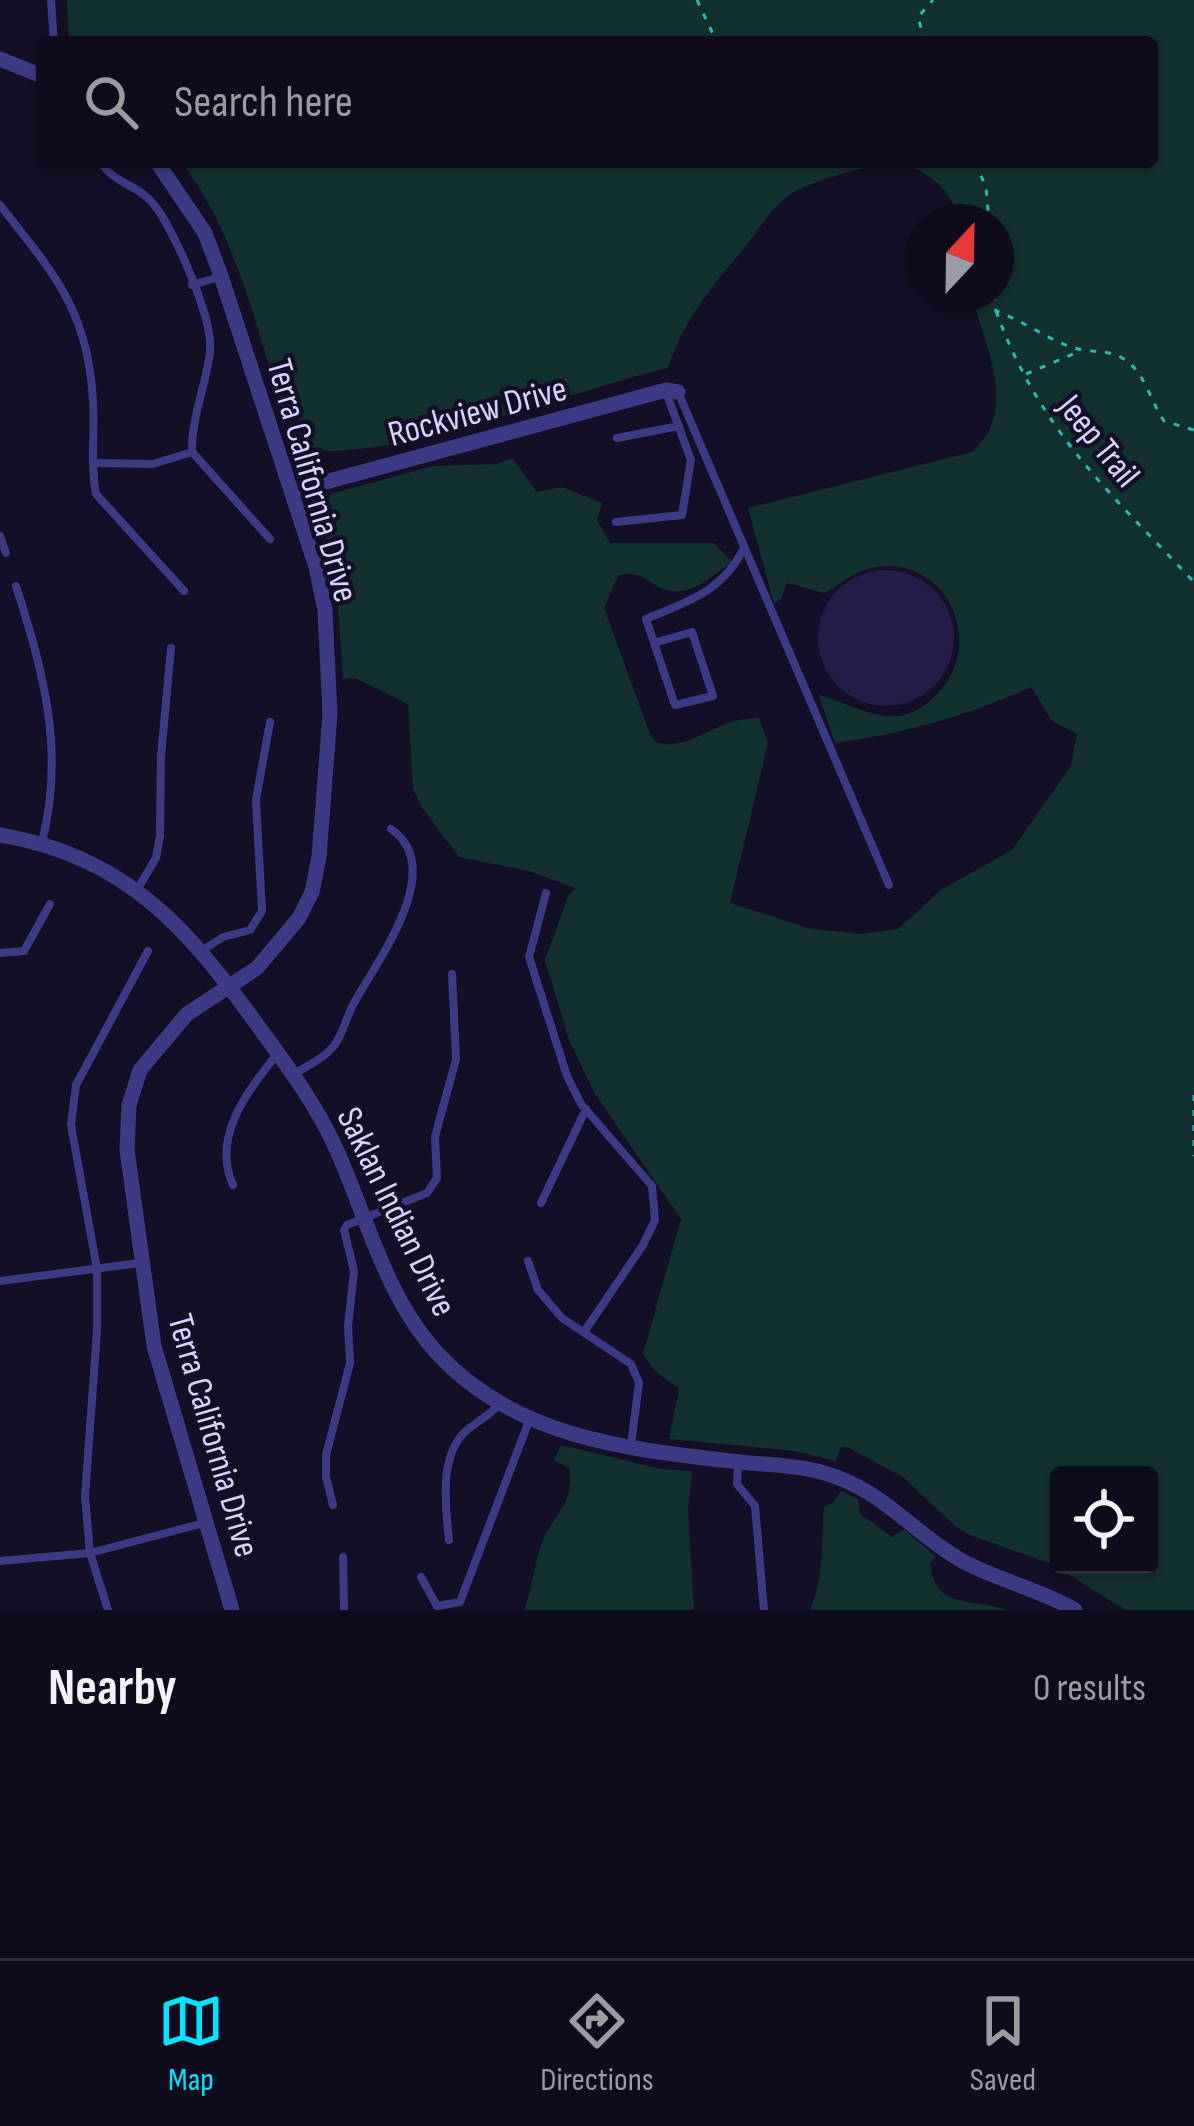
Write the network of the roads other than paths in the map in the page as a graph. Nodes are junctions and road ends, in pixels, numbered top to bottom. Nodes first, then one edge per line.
1 (51, 0) edge
2 (54, 36) edge
3 (0, 59) edge
4 (36, 73) edge
5 (104, 168) edge
6 (161, 168) edge
7 (0, 205) edge
8 (221, 276) junction
9 (192, 285) junction
10 (672, 391) junction
11 (679, 426) junction
12 (617, 438) dead end
13 (192, 452) junction
14 (93, 463) junction
15 (293, 495) junction
16 (616, 522) dead end
17 (0, 536) edge
18 (270, 539) dead end
19 (745, 547) junction
20 (6, 553) dead end
21 (16, 586) dead end
22 (184, 591) dead end
23 (654, 643) junction
24 (171, 648) dead end
25 (270, 722) dead end
26 (391, 830) dead end
27 (0, 835) edge
28 (41, 845) junction
29 (889, 885) dead end
30 (137, 890) junction
31 (546, 893) dead end
32 (50, 904) dead end
33 (203, 950) junction
34 (148, 951) dead end
35 (0, 952) edge
36 (452, 974) dead end
37 (230, 986) junction
38 (278, 1053) junction
39 (293, 1074) junction
40 (586, 1109) junction
41 (232, 1185) dead end
42 (541, 1203) dead end
43 (366, 1220) junction
44 (528, 1261) dead end
45 (141, 1263) junction
46 (97, 1269) junction
47 (0, 1281) edge
48 (584, 1332) junction
49 (498, 1405) junction
50 (529, 1420) junction
51 (631, 1447) junction
52 (738, 1462) junction
53 (332, 1505) dead end
54 (208, 1522) junction
55 (448, 1540) dead end
56 (90, 1553) junction
57 (343, 1557) dead end
58 (0, 1561) edge
59 (421, 1577) dead end
60 (108, 1610) edge
61 (232, 1610) edge
62 (344, 1610) edge
63 (764, 1610) edge
64 (1075, 1610) edge

1 - 2 lane
3 - 4 street
5 - 9 lane
6 - 8 street, Terra California Drive
7 - 14 lane
8 - 9 lane
8 - 15 street, Terra California Drive
9 - 13 lane
10 - 11 lane
10 - 15 street, Rockview Drive
10 - 19 lane
11 - 12 lane
11 - 16 lane
13 - 14 lane
13 - 18 lane
14 - 22 lane
15 - 37 street, Terra California Drive
17 - 20 lane
19 - 23 lane
19 - 29 lane
21 - 28 lane
23 - 23 lane
24 - 30 lane
25 - 33 lane
26 - 39 lane
27 - 28 street, Saklan Indian Drive
28 - 30 street, Saklan Indian Drive
30 - 33 street, Saklan Indian Drive
31 - 40 lane
32 - 35 lane
33 - 37 street, Saklan Indian Drive
34 - 46 lane
36 - 43 lane
37 - 38 street, Saklan Indian Drive
37 - 45 street, Terra California Drive
38 - 39 street, Saklan Indian Drive
38 - 41 lane
39 - 43 street, Saklan Indian Drive
40 - 42 lane
40 - 48 lane
43 - 49 street, Saklan Indian Drive
43 - 53 lane
44 - 48 lane
45 - 46 lane
45 - 54 street, Terra California Drive
46 - 47 lane
46 - 56 lane
48 - 51 lane
49 - 50 street, Saklan Indian Drive
49 - 55 lane
50 - 51 street, Saklan Indian Drive
50 - 59 lane
51 - 52 street, Saklan Indian Drive
52 - 63 lane
52 - 64 street, Saklan Indian Drive
54 - 56 lane
54 - 61 street, Terra California Drive
56 - 58 lane
56 - 60 lane
57 - 62 lane

